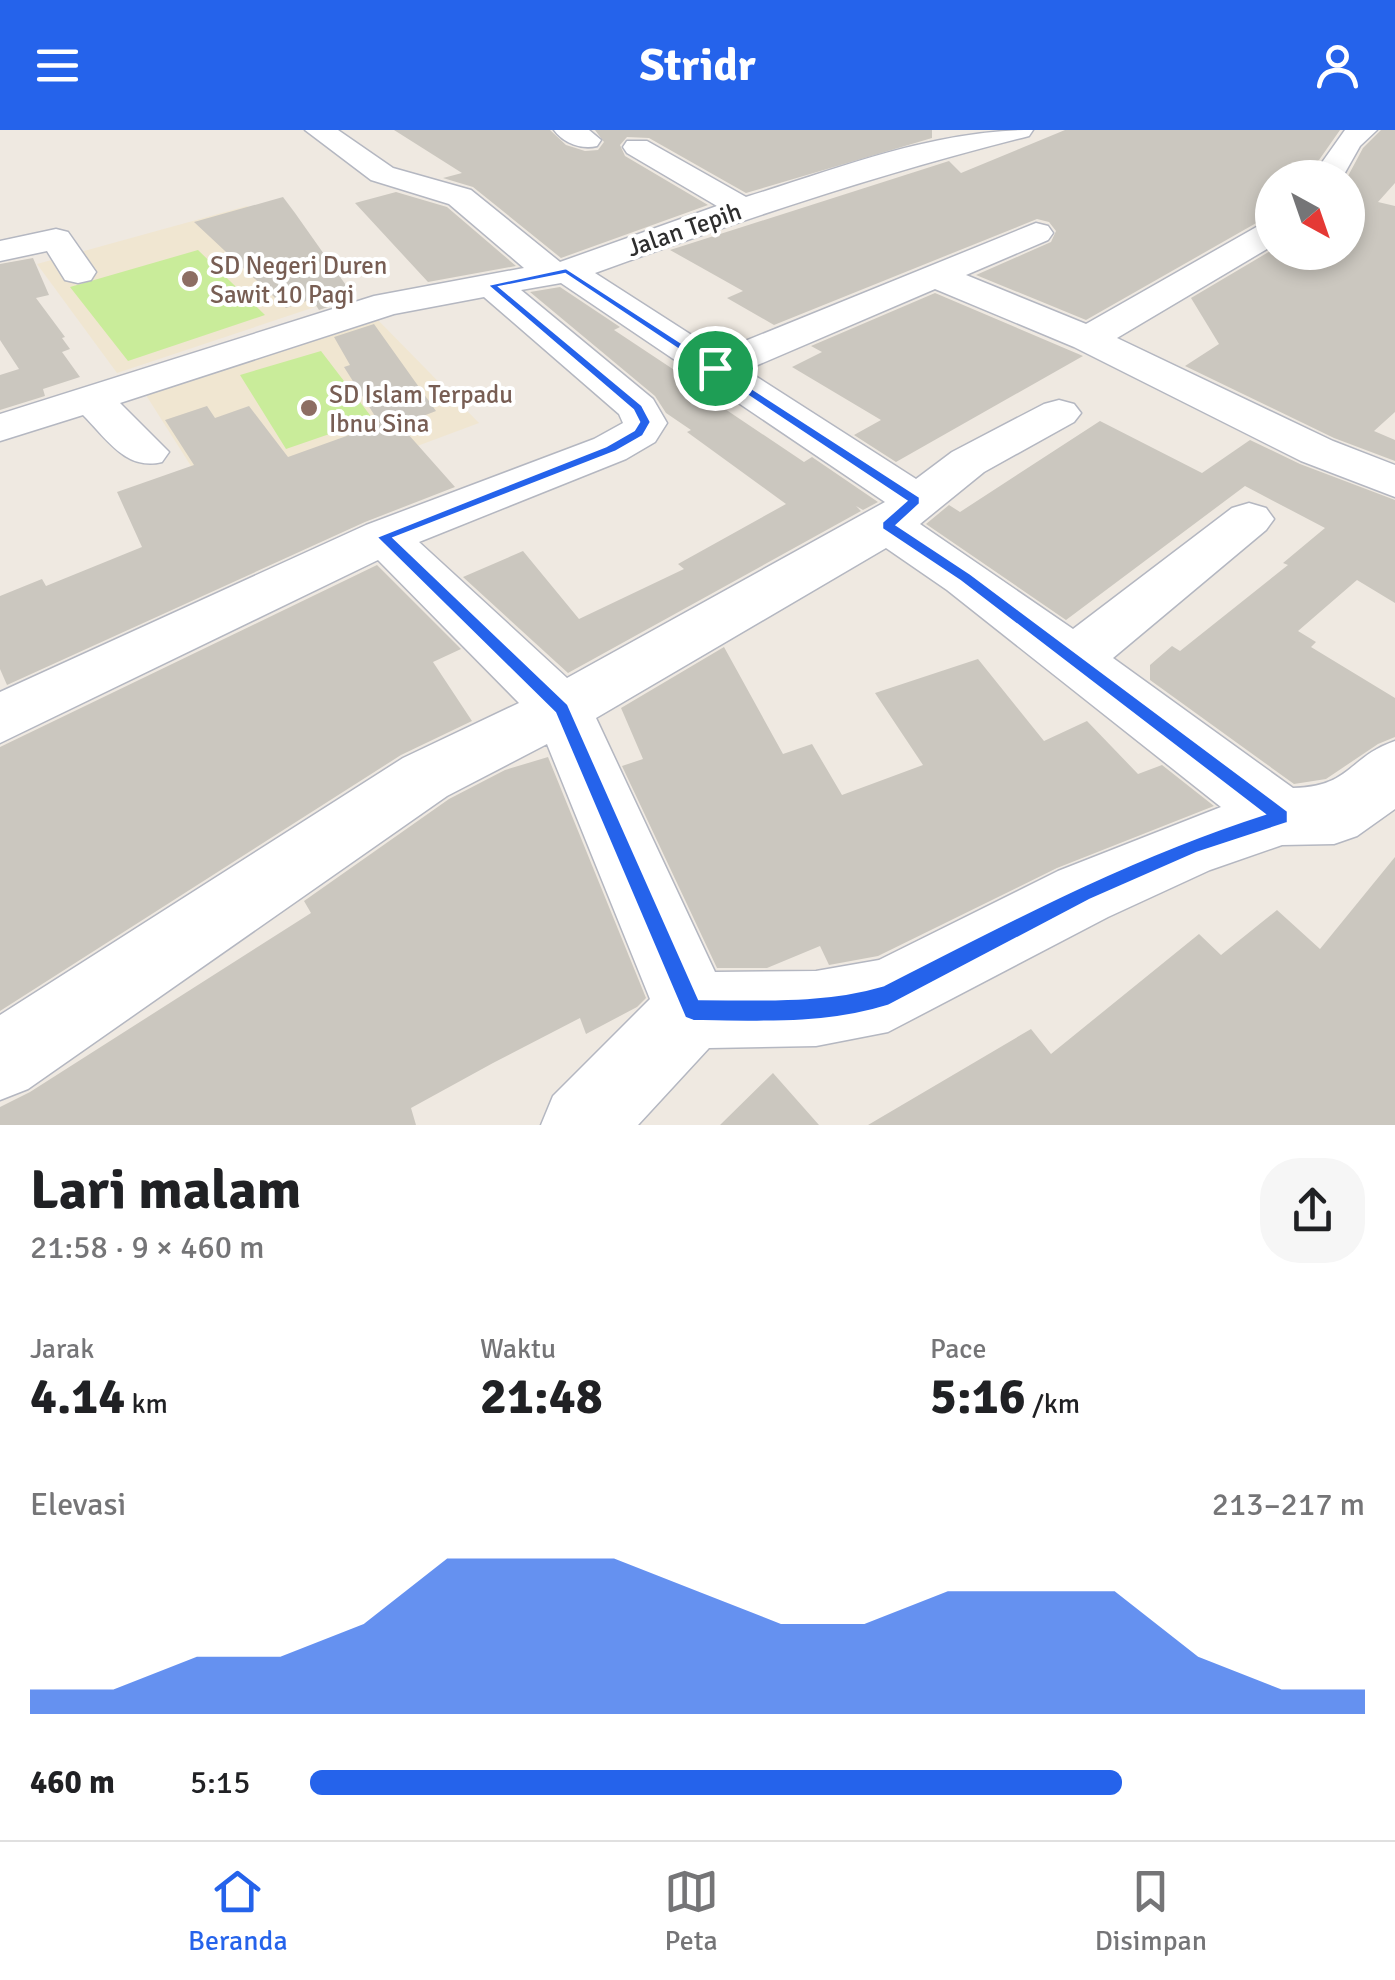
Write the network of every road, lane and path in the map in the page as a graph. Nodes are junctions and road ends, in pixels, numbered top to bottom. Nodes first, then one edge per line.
1 (318, 130) edge
2 (1020, 130) edge
3 (885, 137) dead end
4 (1364, 140) edge
5 (636, 147) dead end
6 (913, 155) junction
7 (1344, 160) edge
8 (743, 208) junction
9 (1036, 233) dead end
10 (1255, 242) edge
11 (0, 251) edge
12 (78, 272) dead end
13 (560, 273) junction
14 (936, 276) junction
15 (492, 285) junction
16 (1088, 339) junction
17 (715, 368) junction
18 (90, 398) junction
19 (1059, 412) dead end
20 (0, 428) edge
21 (146, 452) dead end
22 (1395, 482) edge
23 (901, 513) junction
24 (1250, 519) dead end
25 (384, 537) junction
26 (1074, 659) junction
27 (562, 709) junction
28 (0, 719) edge
29 (1395, 767) edge
30 (1282, 817) junction
31 (693, 1010) junction
32 (0, 1061) edge
33 (582, 1125) edge

1 - 13 street
2 - 6 street, Jalan Tepih
3 - 6 street
4 - 7 street
5 - 8 street
6 - 8 street, Jalan Tepih
8 - 13 street, Jalan Tepih
9 - 14 street
10 - 16 street
11 - 12 street
13 - 15 street
13 - 17 street, Jalan Tepih
14 - 16 street
14 - 17 street
15 - 18 street
15 - 25 street
16 - 22 street
17 - 23 street, Jalan Tepih
18 - 20 street
18 - 21 street
19 - 23 street
23 - 26 street, Jalan Tepih
23 - 27 street
24 - 26 street
25 - 27 street
25 - 28 street
26 - 30 street, Jalan Tepih
27 - 31 street
27 - 32 street
29 - 30 street
30 - 31 street
31 - 33 street

